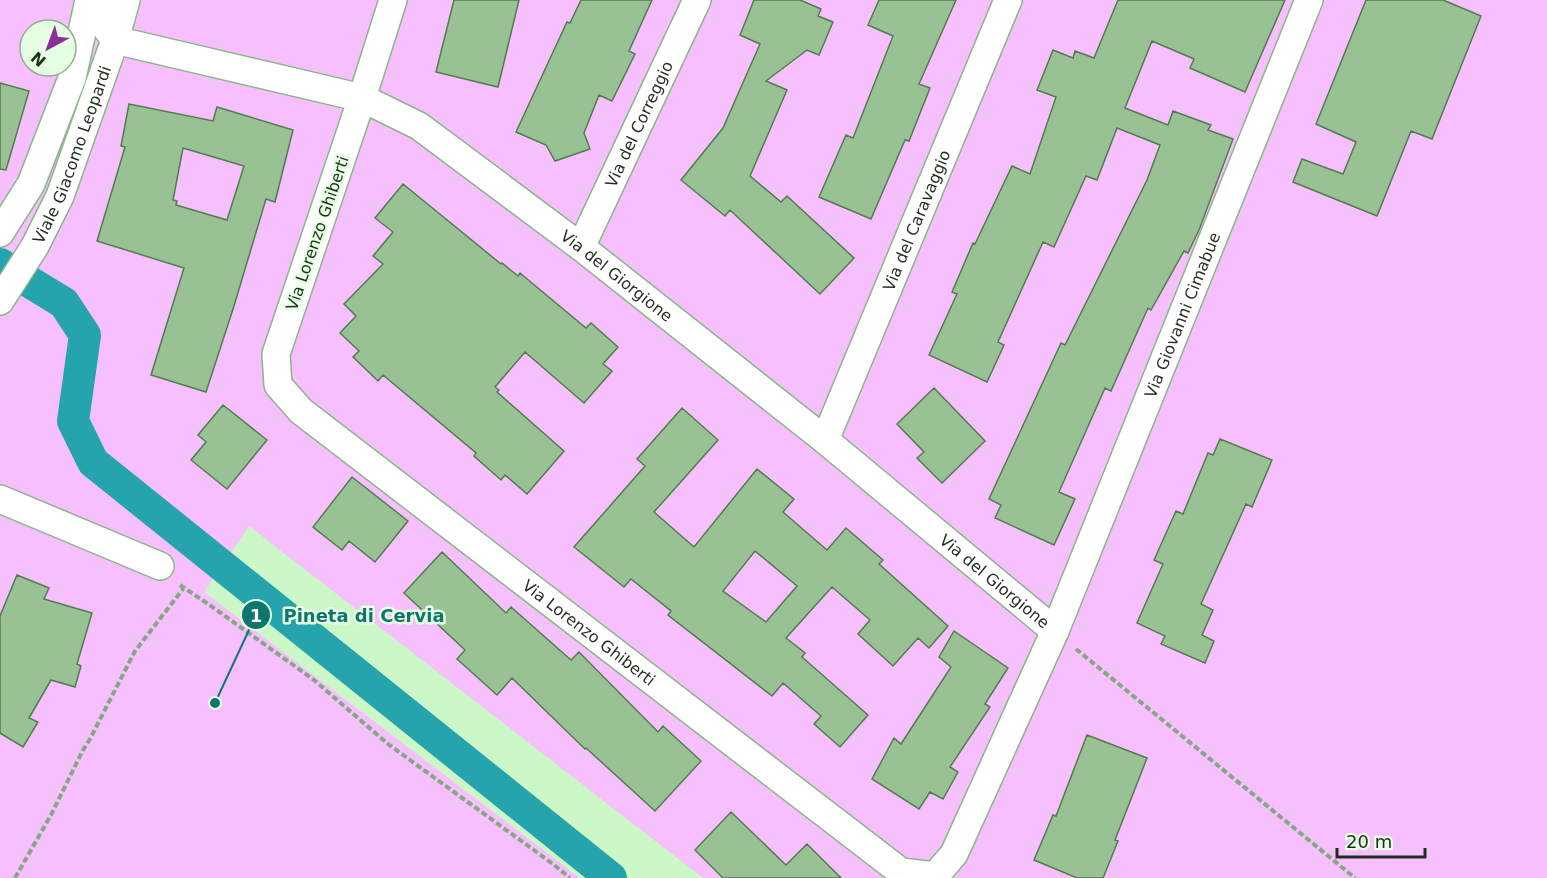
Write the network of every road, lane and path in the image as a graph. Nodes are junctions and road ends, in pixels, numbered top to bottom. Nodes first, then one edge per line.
1 (89, 0) edge
2 (100, 0) edge
3 (126, 0) edge
4 (393, 0) edge
5 (697, 0) edge
6 (1008, 0) edge
7 (1309, 0) edge
8 (115, 40) junction
9 (78, 50) edge
10 (78, 72) edge
11 (72, 78) edge
12 (362, 98) junction
13 (1, 231) edge
14 (581, 247) junction
15 (0, 302) edge
16 (825, 440) junction
17 (0, 499) edge
18 (160, 566) dead end
19 (1055, 631) junction
20 (15, 878) edge
21 (570, 878) edge
22 (1355, 878) edge

1 - 9 street, Viale Giacomo Leopardi
2 - 8 street
3 - 8 street, Viale Giacomo Leopardi
4 - 12 street
5 - 14 street, Via del Correggio
6 - 16 street, Via del Caravaggio
7 - 19 street, Via Giovanni Cimabue
8 - 10 street
8 - 12 street, Via del Giorgione
8 - 15 street, Viale Giacomo Leopardi
11 - 13 street, Viale Giacomo Leopardi
12 - 14 street, Via del Giorgione
12 - 19 street, Via Lorenzo Ghiberti
14 - 16 street, Via del Giorgione
16 - 19 street, Via del Giorgione
17 - 18 street
19 - 22 path
20 - 21 path

